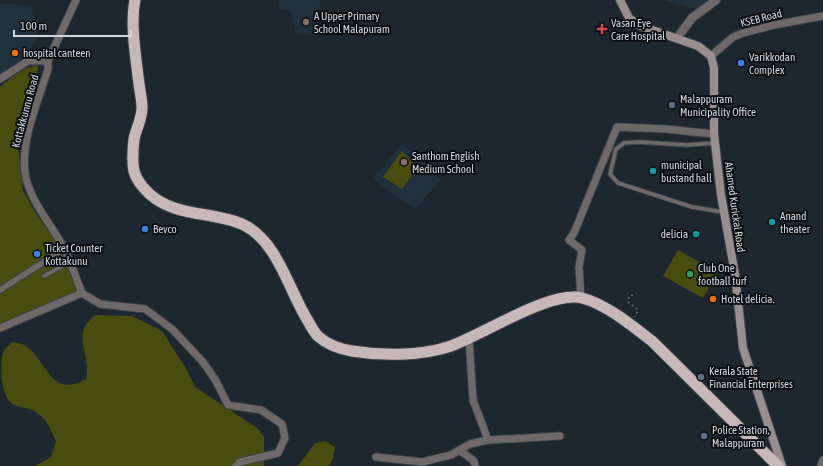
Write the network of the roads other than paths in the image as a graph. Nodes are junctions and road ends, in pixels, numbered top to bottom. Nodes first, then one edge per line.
1 (76, 0) edge
2 (135, 0) edge
3 (620, 0) edge
4 (716, 0) edge
5 (823, 16) edge
6 (676, 38) junction
7 (711, 56) junction
8 (48, 60) junction
9 (0, 79) edge
10 (714, 134) junction
11 (715, 143) junction
12 (724, 213) junction
13 (64, 249) junction
14 (70, 264) junction
15 (44, 276) dead end
16 (0, 290) edge
17 (82, 293) junction
18 (581, 298) junction
19 (0, 328) edge
20 (469, 338) junction
21 (560, 436) dead end
22 (488, 440) junction
23 (463, 448) junction
24 (376, 457) dead end
25 (823, 460) edge
26 (236, 466) edge
27 (475, 466) edge
28 (778, 466) edge
29 (782, 466) edge
30 (821, 466) edge

1 - 8 street, Kottakkunnu Road
2 - 20 highway
3 - 6 main road
4 - 6 street
5 - 7 street, KSEB Road
6 - 7 main road
7 - 10 main road, Ahamed Kurickal Road
8 - 9 street
8 - 13 street, Kottakkunnu Road
10 - 11 main road, Ahamed Kurickal Road
10 - 18 street
11 - 12 main road, Ahamed Kurickal Road
11 - 12 lane
12 - 29 main road, Ahamed Kurickal Road
13 - 14 street, Kottakkunnu Road
13 - 16 street
14 - 15 lane
14 - 17 street, Kottakkunnu Road
17 - 19 street
17 - 26 street
18 - 20 highway
18 - 28 highway
20 - 22 street
21 - 22 street
22 - 23 street
23 - 24 street
23 - 27 street
25 - 30 street

